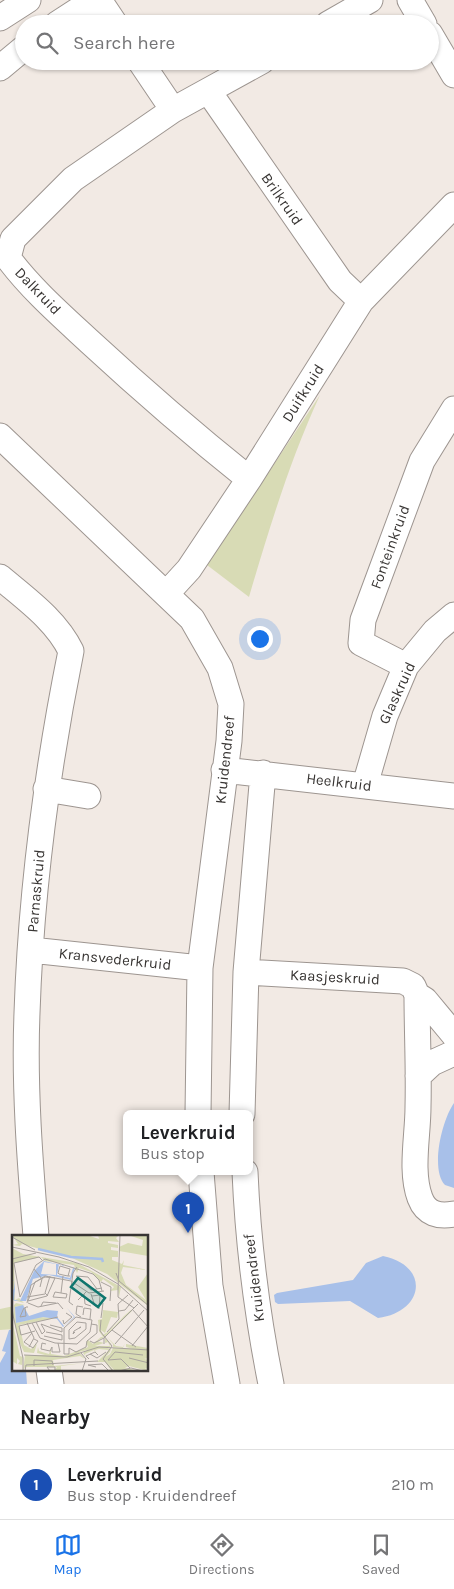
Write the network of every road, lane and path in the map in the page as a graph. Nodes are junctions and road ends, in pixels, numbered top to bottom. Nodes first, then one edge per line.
1 (28, 0) edge
2 (94, 0) edge
3 (99, 0) edge
4 (370, 0) edge
5 (410, 0) edge
6 (71, 15) edge
7 (109, 15) edge
8 (344, 15) edge
9 (419, 15) edge
10 (0, 18) edge
11 (439, 49) edge
12 (15, 56) edge
13 (0, 68) edge
14 (146, 70) edge
15 (246, 70) edge
16 (454, 75) edge
17 (208, 92) junction
18 (173, 110) junction
19 (454, 205) edge
20 (361, 301) junction
21 (454, 408) edge
22 (0, 436) edge
23 (248, 480) junction
24 (0, 577) edge
25 (168, 593) junction
26 (454, 615) edge
27 (406, 666) junction
28 (224, 770) junction
29 (263, 773) junction
30 (365, 785) junction
31 (46, 788) junction
32 (88, 796) dead end
33 (454, 796) edge
34 (219, 807) junction
35 (260, 815) junction
36 (31, 950) junction
37 (200, 968) junction
38 (246, 972) junction
39 (417, 995) junction
40 (454, 1035) edge
41 (454, 1053) edge
42 (418, 1076) junction
43 (198, 1110) edge
44 (242, 1110) edge
45 (200, 1175) edge
46 (245, 1175) edge
47 (454, 1214) edge
48 (36, 1235) edge
49 (227, 1384) edge
50 (271, 1384) edge

1 - 10 street
2 - 6 street
3 - 7 street
4 - 8 street
5 - 9 street
11 - 16 street
12 - 13 street
14 - 18 street
15 - 17 street, Dalkruid
17 - 18 street, Dalkruid
17 - 20 street, Brilkruid
18 - 23 street, Dalkruid
19 - 20 street, Duifkruid
20 - 23 street, Duifkruid
21 - 27 street, Fonteinkruid
22 - 25 street, Kruidendreef
23 - 25 street, Duifkruid
24 - 31 street, Parnaskruid
25 - 28 street, Kruidendreef
26 - 27 street, Glaskruid
27 - 30 street, Glaskruid
28 - 29 street, Heelkruid
28 - 34 street, Kruidendreef
29 - 30 street, Heelkruid
29 - 35 street
30 - 33 street, Heelkruid
31 - 32 street
31 - 36 street, Parnaskruid
34 - 35 street
34 - 37 street, Kruidendreef
35 - 38 street
36 - 37 street, Kransvederkruid
36 - 48 street, Parnaskruid
37 - 43 street, Kruidendreef
38 - 39 street, Kaasjeskruid
38 - 44 street
39 - 40 street, Kaasjeskruid
39 - 42 street
41 - 42 street
42 - 47 street
45 - 49 street
46 - 50 street, Kruidendreef

